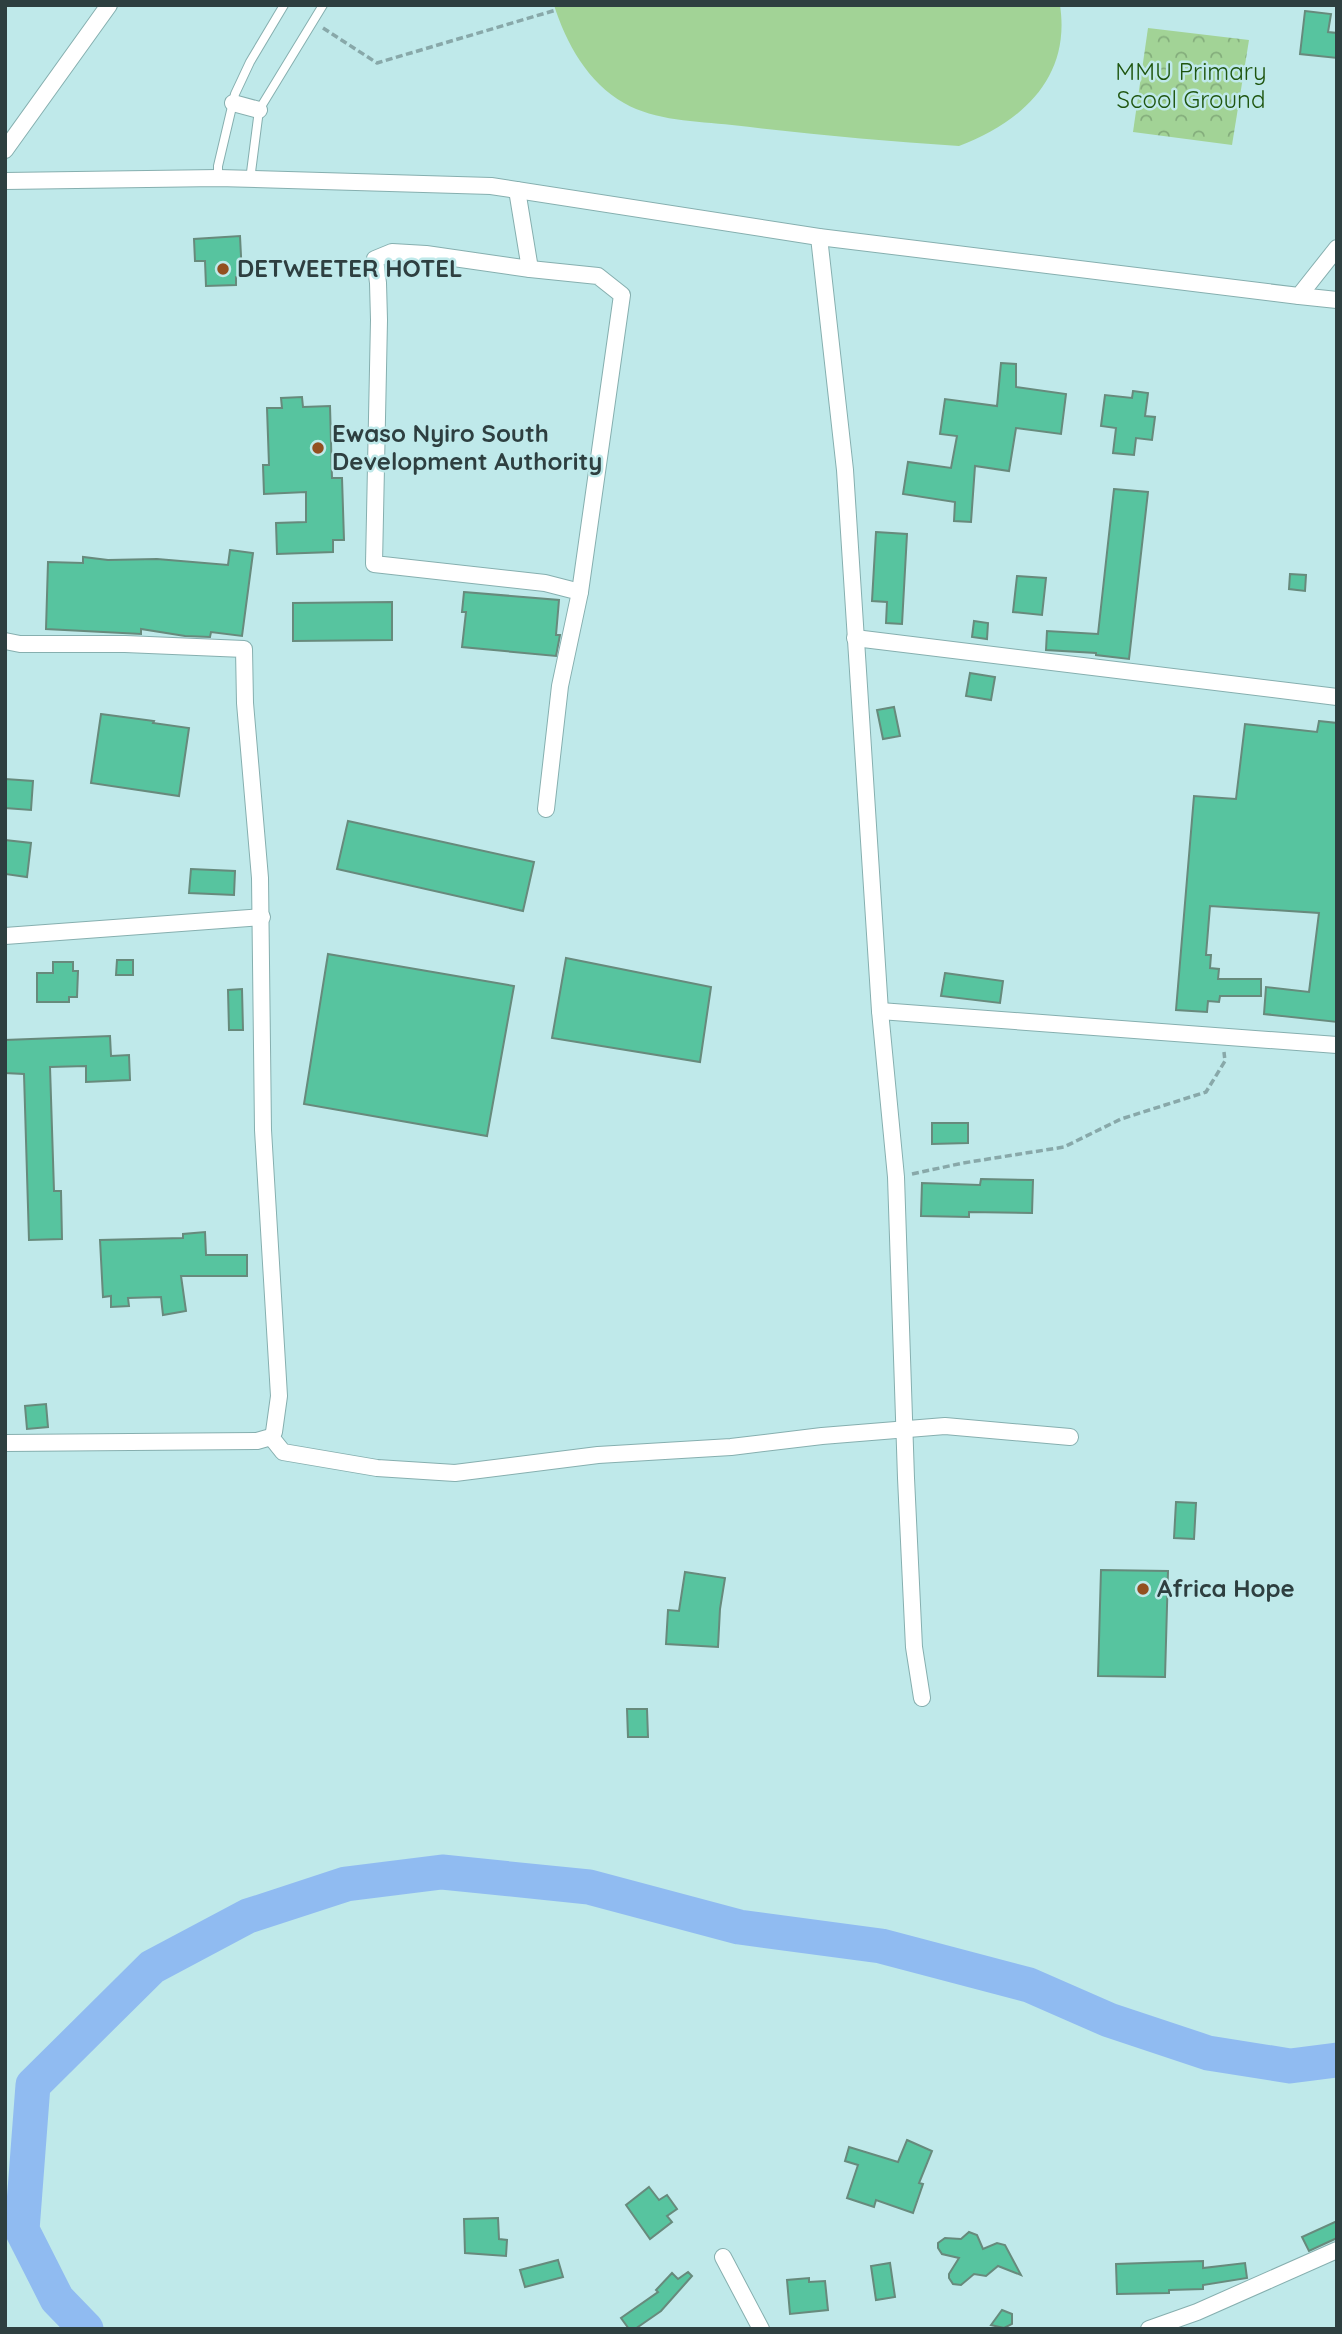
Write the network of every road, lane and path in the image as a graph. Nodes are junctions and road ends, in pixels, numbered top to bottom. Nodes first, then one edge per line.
1 (109, 5) edge
2 (284, 5) edge
3 (323, 5) edge
4 (556, 10) dead end
5 (313, 22) junction
6 (233, 103) junction
7 (259, 110) junction
8 (5, 150) edge
9 (218, 178) junction
10 (250, 180) junction
11 (5, 181) edge
12 (517, 190) junction
13 (819, 237) junction
14 (1337, 248) edge
15 (530, 269) junction
16 (1299, 296) junction
17 (1337, 300) edge
18 (580, 592) junction
19 (855, 638) junction
20 (5, 641) edge
21 (1337, 697) edge
22 (546, 809) dead end
23 (262, 917) junction
24 (5, 936) edge
25 (880, 1011) junction
26 (1222, 1036) junction
27 (1337, 1045) edge
28 (896, 1177) junction
29 (905, 1429) junction
30 (271, 1437) junction
31 (1070, 1437) dead end
32 (5, 1443) edge
33 (922, 1698) dead end
34 (1337, 2250) edge
35 (723, 2257) dead end
36 (761, 2329) edge
37 (1149, 2329) edge

1 - 8 street
2 - 6 lane
3 - 5 lane
4 - 5 path
5 - 7 lane
6 - 7 street
6 - 9 lane
7 - 10 lane
9 - 10 street
9 - 11 street
10 - 12 street
12 - 13 street
12 - 15 street
13 - 16 street
13 - 19 street
14 - 16 street
15 - 18 street
15 - 18 street
16 - 17 street
18 - 22 street
19 - 21 street
19 - 25 street
20 - 23 street
23 - 24 street
23 - 30 street
25 - 26 street
25 - 28 street
26 - 27 street
26 - 28 path
28 - 29 street
29 - 30 street
29 - 31 street
29 - 33 street
30 - 32 street
34 - 37 street
35 - 36 street

